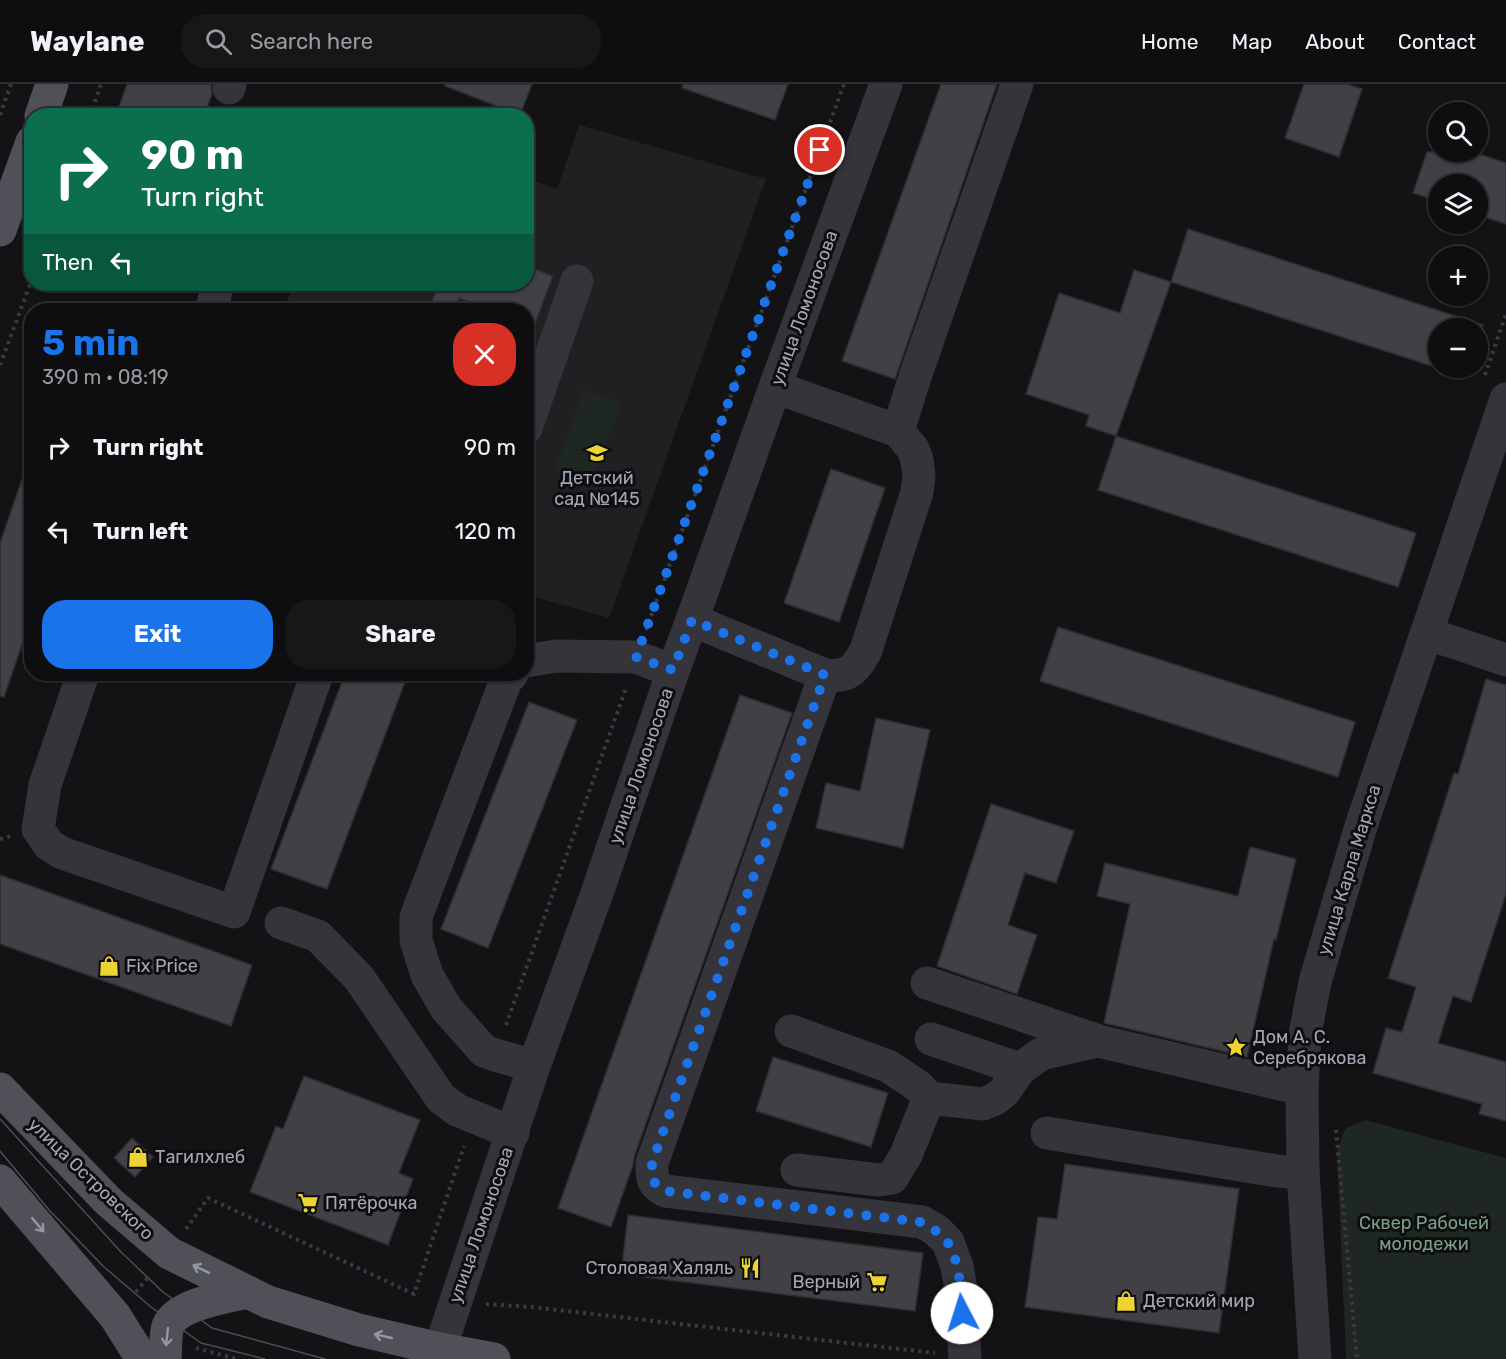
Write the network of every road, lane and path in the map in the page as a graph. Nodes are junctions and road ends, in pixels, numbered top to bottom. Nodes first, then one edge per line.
1 (11, 84) edge
2 (52, 84) edge
3 (101, 84) edge
4 (844, 84) edge
5 (885, 84) edge
6 (1017, 84) edge
7 (44, 108) edge
8 (93, 108) edge
9 (0, 115) edge
10 (24, 186) edge
11 (21, 203) edge
12 (0, 230) edge
13 (577, 281) dead end
14 (28, 291) edge
15 (0, 365) edge
16 (775, 387) junction
17 (1506, 399) edge
18 (534, 405) edge
19 (898, 430) junction
20 (1497, 454) edge
21 (692, 620) junction
22 (1426, 634) junction
23 (636, 657) junction
24 (534, 660) edge
25 (1506, 660) edge
26 (673, 670) junction
27 (825, 675) junction
28 (82, 681) edge
29 (315, 681) edge
30 (506, 681) edge
31 (281, 923) dead end
32 (927, 983) dead end
33 (791, 1031) dead end
34 (931, 1039) dead end
35 (1098, 1041) junction
36 (495, 1055) junction
37 (534, 1066) junction
38 (1020, 1069) junction
39 (0, 1089) edge
40 (1302, 1089) junction
41 (929, 1098) junction
42 (473, 1116) junction
43 (1336, 1129) dead end
44 (513, 1133) junction
45 (1047, 1133) dead end
46 (797, 1170) dead end
47 (1303, 1173) junction
48 (0, 1180) edge
49 (208, 1198) dead end
50 (248, 1292) junction
51 (475, 1303) dead end
52 (195, 1348) dead end
53 (440, 1349) junction
54 (965, 1358) edge
55 (142, 1359) edge
56 (165, 1359) edge
57 (236, 1359) edge
58 (494, 1359) edge
59 (1315, 1359) edge
60 (1357, 1359) edge

1 - 9 path
2 - 7 main road
3 - 8 path
4 - 23 path
5 - 16 street, улица Ломоносова
6 - 19 street
10 - 11 main road
11 - 12 main road
13 - 18 street
14 - 15 path
16 - 19 street
16 - 21 street, улица Ломоносова
17 - 20 street, улица Карла Маркса
19 - 27 street
20 - 22 street, улица Карла Маркса
21 - 26 street, улица Ломоносова
21 - 27 street
22 - 25 street
22 - 40 street, улица Карла Маркса
23 - 24 street
23 - 26 street
23 - 36 path
26 - 37 street, улица Ломоносова
27 - 54 street
28 - 29 street
30 - 36 street
31 - 42 street
32 - 35 street
33 - 41 street
34 - 38 street
35 - 38 street
35 - 40 street
36 - 37 street
37 - 44 street, улица Ломоносова
38 - 41 street
50 -> 39 main road, улица Островского
40 - 47 street, улица Карла Маркса
41 - 46 street
42 - 44 street
42 - 49 path
43 - 60 path
44 - 53 street, улица Ломоносова
45 - 47 street
47 - 59 street, улица Карла Маркса
48 -> 55 main road
53 -> 50 main road, улица Островского
50 -> 56 main road
51 - 54 path
52 - 57 path
53 - 58 main road, улица Островского

